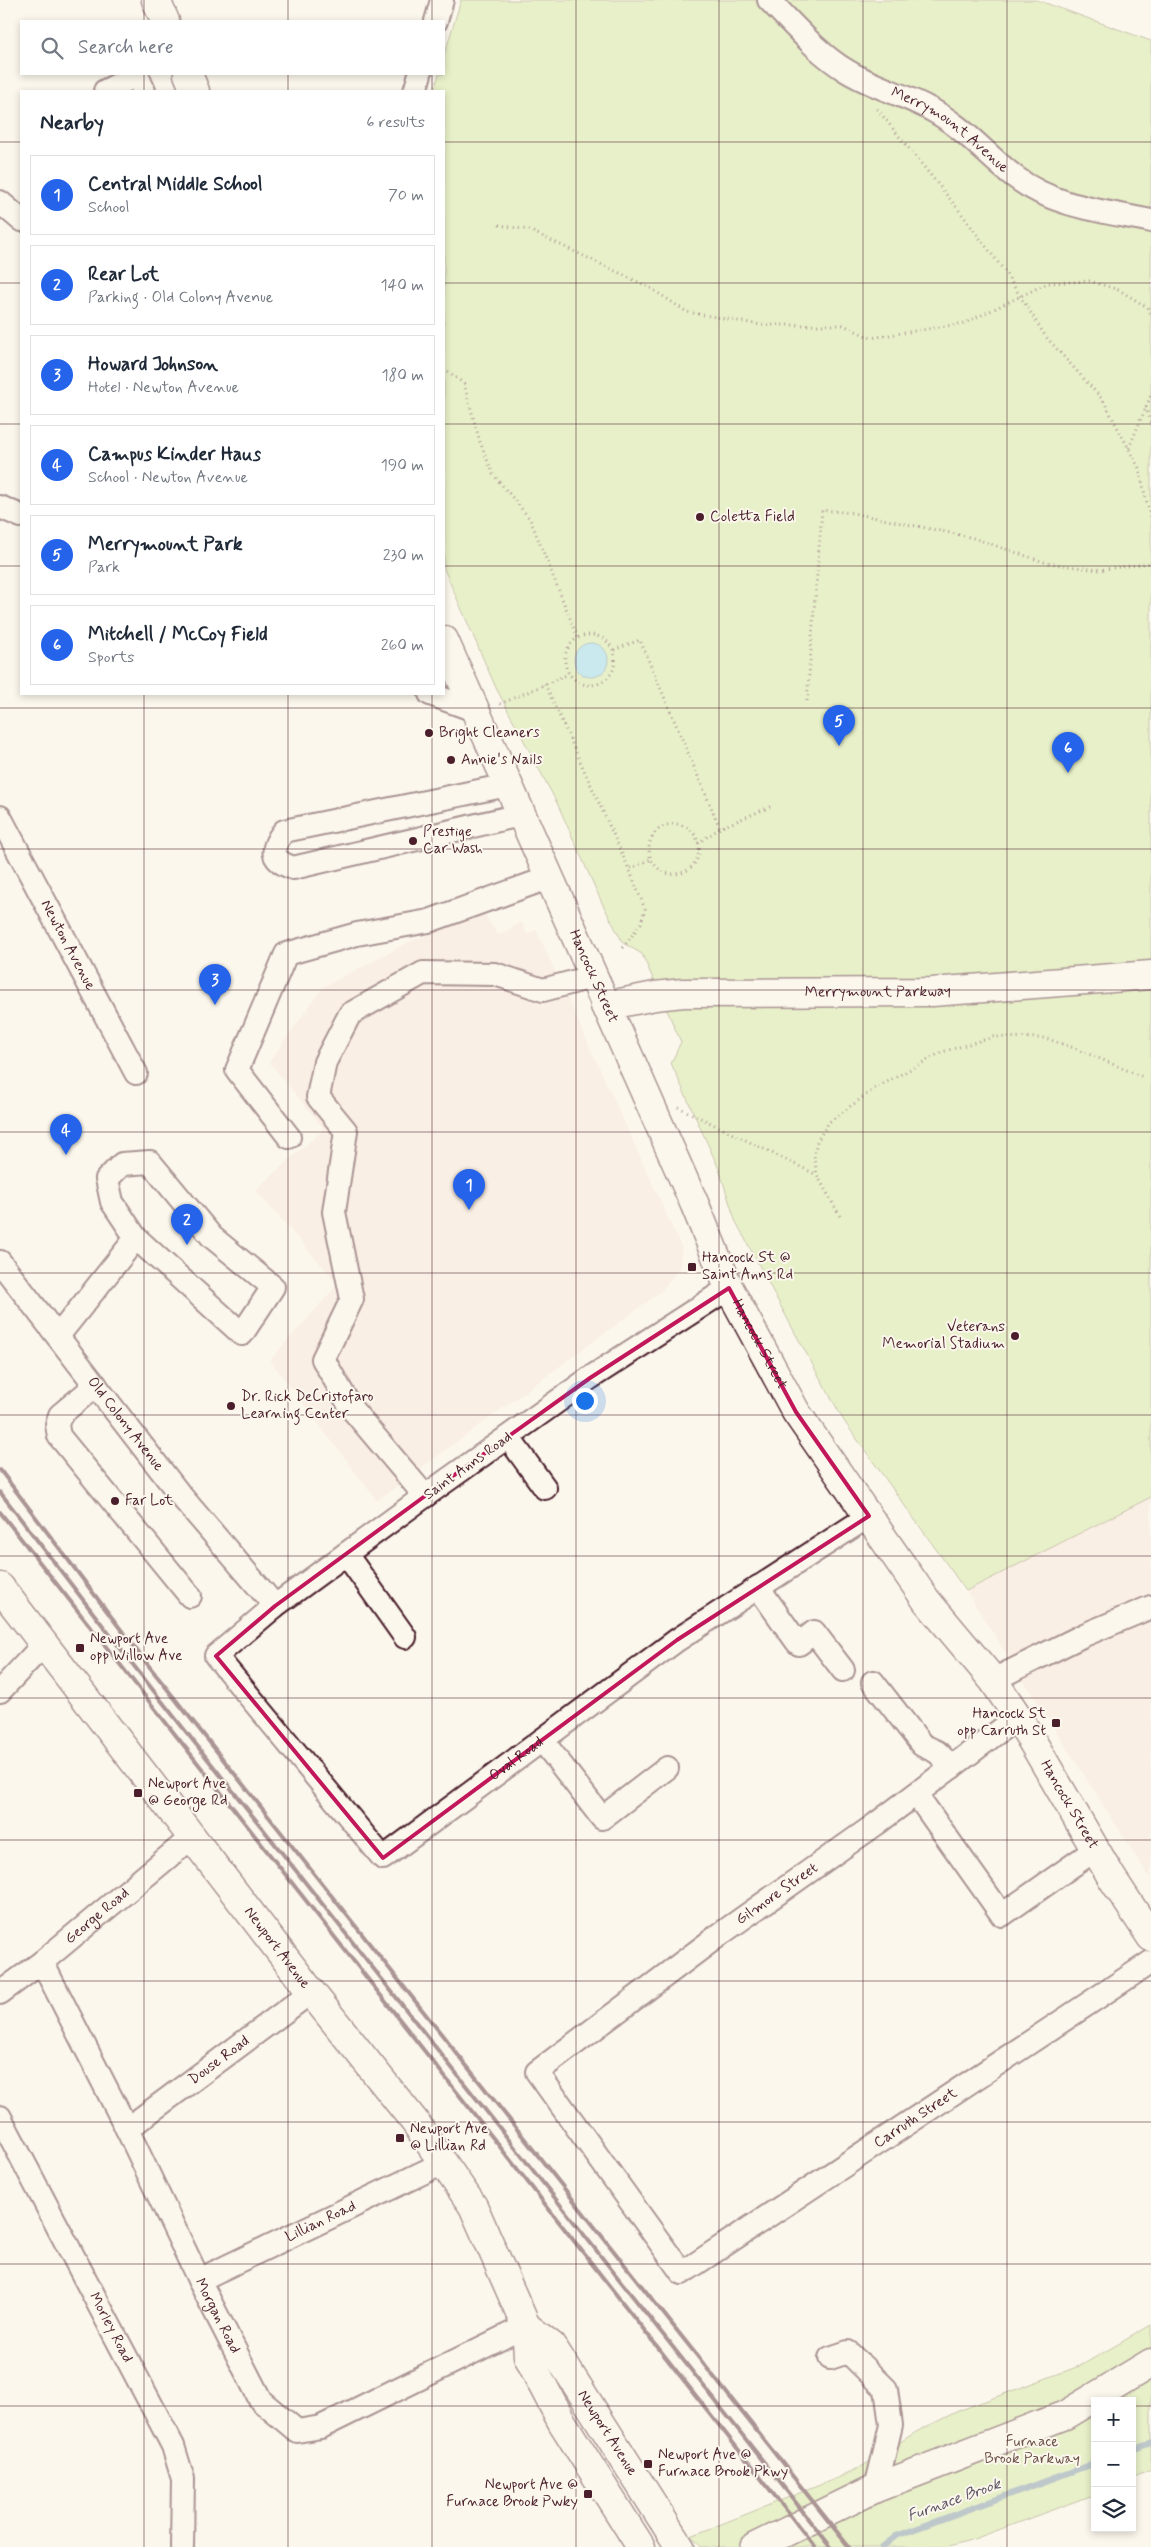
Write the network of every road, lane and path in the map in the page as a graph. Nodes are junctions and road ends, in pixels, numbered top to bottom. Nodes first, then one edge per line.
1 (156, 0) edge
2 (442, 0) edge
3 (769, 0) edge
4 (165, 20) edge
5 (436, 20) edge
6 (188, 75) edge
7 (420, 75) edge
8 (140, 83) edge
9 (109, 90) edge
10 (195, 90) edge
11 (415, 90) edge
12 (871, 102) dead end
13 (0, 202) edge
14 (20, 219) edge
15 (1151, 221) edge
16 (499, 225) dead end
17 (1020, 297) junction
18 (1151, 315) edge
19 (445, 369) edge
20 (1151, 395) edge
21 (1146, 406) junction
22 (1151, 423) edge
23 (1128, 448) junction
24 (0, 507) edge
25 (20, 516) edge
26 (1151, 520) edge
27 (1151, 563) edge
28 (578, 638) junction
29 (445, 642) edge
30 (614, 650) junction
31 (568, 674) junction
32 (545, 684) junction
33 (434, 695) edge
34 (807, 701) dead end
35 (488, 708) junction
36 (508, 785) junction
37 (772, 806) dead end
38 (520, 815) junction
39 (0, 817) edge
40 (720, 828) junction
41 (698, 842) junction
42 (651, 859) junction
43 (629, 869) junction
44 (548, 878) junction
45 (623, 948) dead end
46 (1151, 975) edge
47 (592, 977) junction
48 (605, 1006) junction
49 (136, 1073) dead end
50 (1143, 1077) dead end
51 (644, 1090) junction
52 (290, 1137) dead end
53 (817, 1175) junction
54 (840, 1216) dead end
55 (136, 1238) junction
56 (0, 1262) edge
57 (729, 1288) junction
58 (58, 1336) junction
59 (96, 1386) junction
60 (508, 1437) junction
61 (545, 1488) dead end
62 (425, 1496) junction
63 (868, 1516) junction
64 (346, 1554) junction
65 (0, 1587) edge
66 (758, 1587) junction
67 (190, 1596) dead end
68 (275, 1606) junction
69 (1151, 1607) edge
70 (405, 1637) dead end
71 (44, 1644) junction
72 (216, 1656) joint
73 (843, 1670) dead end
74 (993, 1680) junction
75 (874, 1682) dead end
76 (0, 1691) edge
77 (1018, 1717) junction
78 (542, 1740) junction
79 (952, 1767) junction
80 (667, 1768) dead end
81 (916, 1794) junction
82 (191, 1838) junction
83 (1096, 1849) junction
84 (1151, 1937) edge
85 (42, 1962) junction
86 (1151, 1962) edge
87 (311, 1992) junction
88 (0, 1993) edge
89 (0, 2117) edge
90 (127, 2129) junction
91 (443, 2163) junction
92 (682, 2273) joint
93 (199, 2280) junction
94 (526, 2326) junction
95 (830, 2358) dead end
96 (1151, 2363) edge
97 (876, 2488) junction
98 (182, 2547) edge
99 (641, 2547) edge
100 (680, 2547) edge
101 (755, 2547) edge

1 - 4 main road
2 - 5 street
3 - 15 street, Merrymount Avenue
6 - 10 main road
7 - 11 street
8 - 9 street
12 - 17 path
13 - 14 street
16 - 17 path
17 - 18 path
17 - 23 path
19 - 28 path
20 - 21 path
21 - 22 path
21 - 23 path
23 - 26 path
24 - 25 street
27 - 34 path
28 - 30 path
28 - 31 path
29 - 35 main road, Hancock Street
30 - 31 path
30 - 40 path
31 - 32 path
32 - 35 path
32 - 43 path
33 - 35 street
35 - 36 main road, Hancock Street
36 - 38 main road, Hancock Street
36 - 38 street
37 - 40 path
38 - 44 main road, Hancock Street
39 - 49 street, Newton Avenue
40 - 41 path
41 - 42 path
41 - 42 path
42 - 43 path
43 - 45 path
44 - 47 main road, Hancock Street
44 - 52 street
46 - 48 main road, Merrymount Parkway
47 - 48 main road, Hancock Street
47 - 62 street
48 - 51 main road, Hancock Street
50 - 53 path
51 - 53 path
51 - 57 main road, Hancock Street
53 - 54 path
55 - 55 street
55 - 58 street
56 - 58 street, Old Colony Avenue
57 - 60 street, Saint Anns Road
57 - 63 main road, Hancock Street
58 - 59 street, Old Colony Avenue
59 - 67 street
59 - 68 street, Old Colony Avenue
60 - 61 street
60 - 62 street, Saint Anns Road
62 - 64 street, Saint Anns Road
63 - 66 street, Oval Road
63 - 74 main road, Hancock Street
64 - 68 street, Saint Anns Road
64 - 70 street
65 - 71 main road, Newport Avenue
66 - 73 street
66 - 78 street, Oval Road
68 - 72 street, Saint Anns Road
69 - 74 street
71 - 76 street
71 - 82 main road, Newport Avenue
72 - 78 street, Oval Road
74 - 77 main road, Hancock Street
75 - 79 street
77 - 79 street, Gilmore Street
77 - 83 main road, Hancock Street
78 - 80 street
79 - 81 street, Gilmore Street
81 - 83 street
81 - 92 street, Gilmore Street
82 - 85 street, George Road
82 - 87 main road, Newport Avenue
83 - 84 main road, Hancock Street
85 - 88 street, George Road
85 - 90 street, Morgan Road
86 - 92 street, Carruth Street
87 - 90 street, Douse Road
87 - 91 main road, Newport Avenue
89 - 98 street, Morley Road
90 - 93 street, Morgan Road
91 - 93 street, Lillian Road
91 - 94 main road, Newport Avenue
93 - 94 street, Morgan Road
94 - 99 main road, Newport Avenue
94 - 100 main road, Newport Avenue
95 - 97 street
96 - 97 main road
97 - 101 main road

